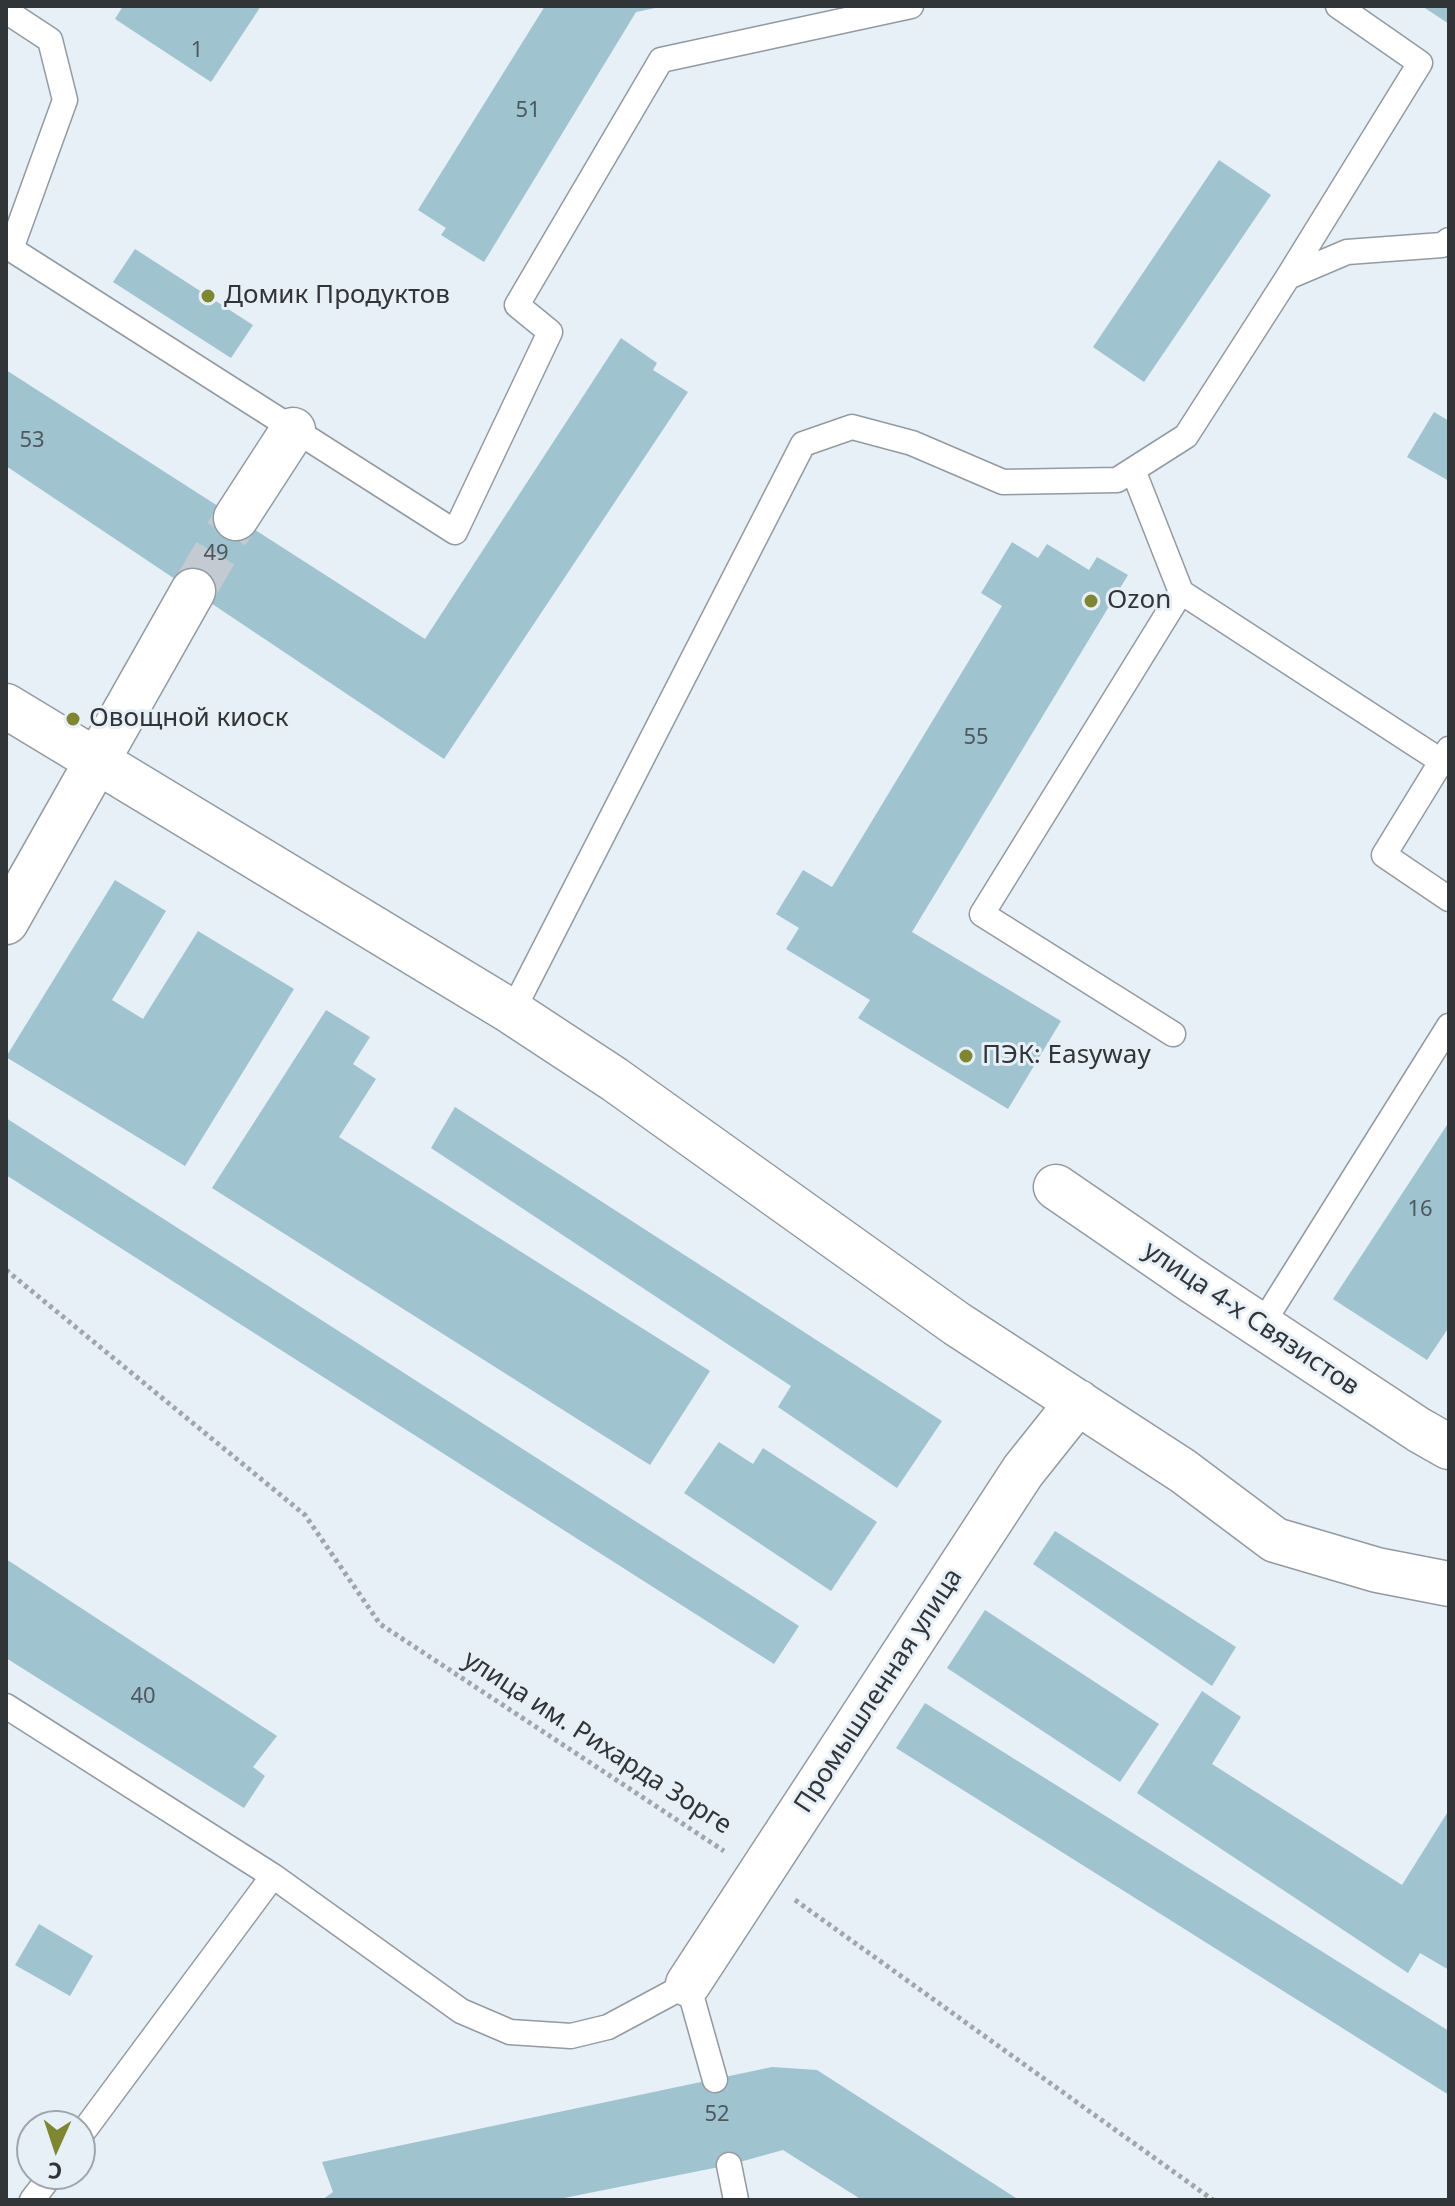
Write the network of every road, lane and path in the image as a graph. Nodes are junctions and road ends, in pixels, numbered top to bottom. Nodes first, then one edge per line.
1 (911, 6) edge
2 (1338, 6) edge
3 (6, 11) edge
4 (1449, 240) edge
5 (1288, 277) junction
6 (293, 430) junction
7 (1133, 470) junction
8 (236, 518) tunnel mouth
9 (193, 591) tunnel mouth
10 (1181, 592) junction
11 (6, 706) edge
12 (1445, 755) edge
13 (95, 762) junction
14 (1449, 899) edge
15 (6, 922) edge
16 (512, 1012) junction
17 (1449, 1026) edge
18 (1173, 1034) dead end
19 (1056, 1187) dead end
20 (6, 1270) edge
21 (1261, 1326) junction
22 (1078, 1402) junction
23 (1449, 1447) edge
24 (1449, 1584) edge
25 (6, 1706) edge
26 (759, 1874) junction
27 (273, 1876) junction
28 (688, 1984) junction
29 (715, 2080) dead end
30 (96, 2114) edge
31 (729, 2165) dead end
32 (736, 2200) edge
33 (1213, 2200) edge

1 - 6 lane
2 - 5 lane
3 - 6 lane
4 - 5 lane
5 - 7 lane
6 - 8 street
7 - 10 lane
7 - 16 lane
9 - 13 street
10 - 12 lane
10 - 18 lane
11 - 13 street
12 - 14 lane
13 - 15 street
13 - 16 street
16 - 22 street
17 - 21 lane
19 - 21 street, улица 4-х Связистов
20 - 26 path, улица им. Рихарда Зорге
21 - 23 street, улица 4-х Связистов
22 - 24 street
22 - 26 street, Промышленная улица
25 - 27 lane
26 - 28 street, Промышленная улица
26 - 33 path, улица им. Рихарда Зорге
27 - 28 lane
27 - 30 lane
28 - 29 lane
31 - 32 lane

